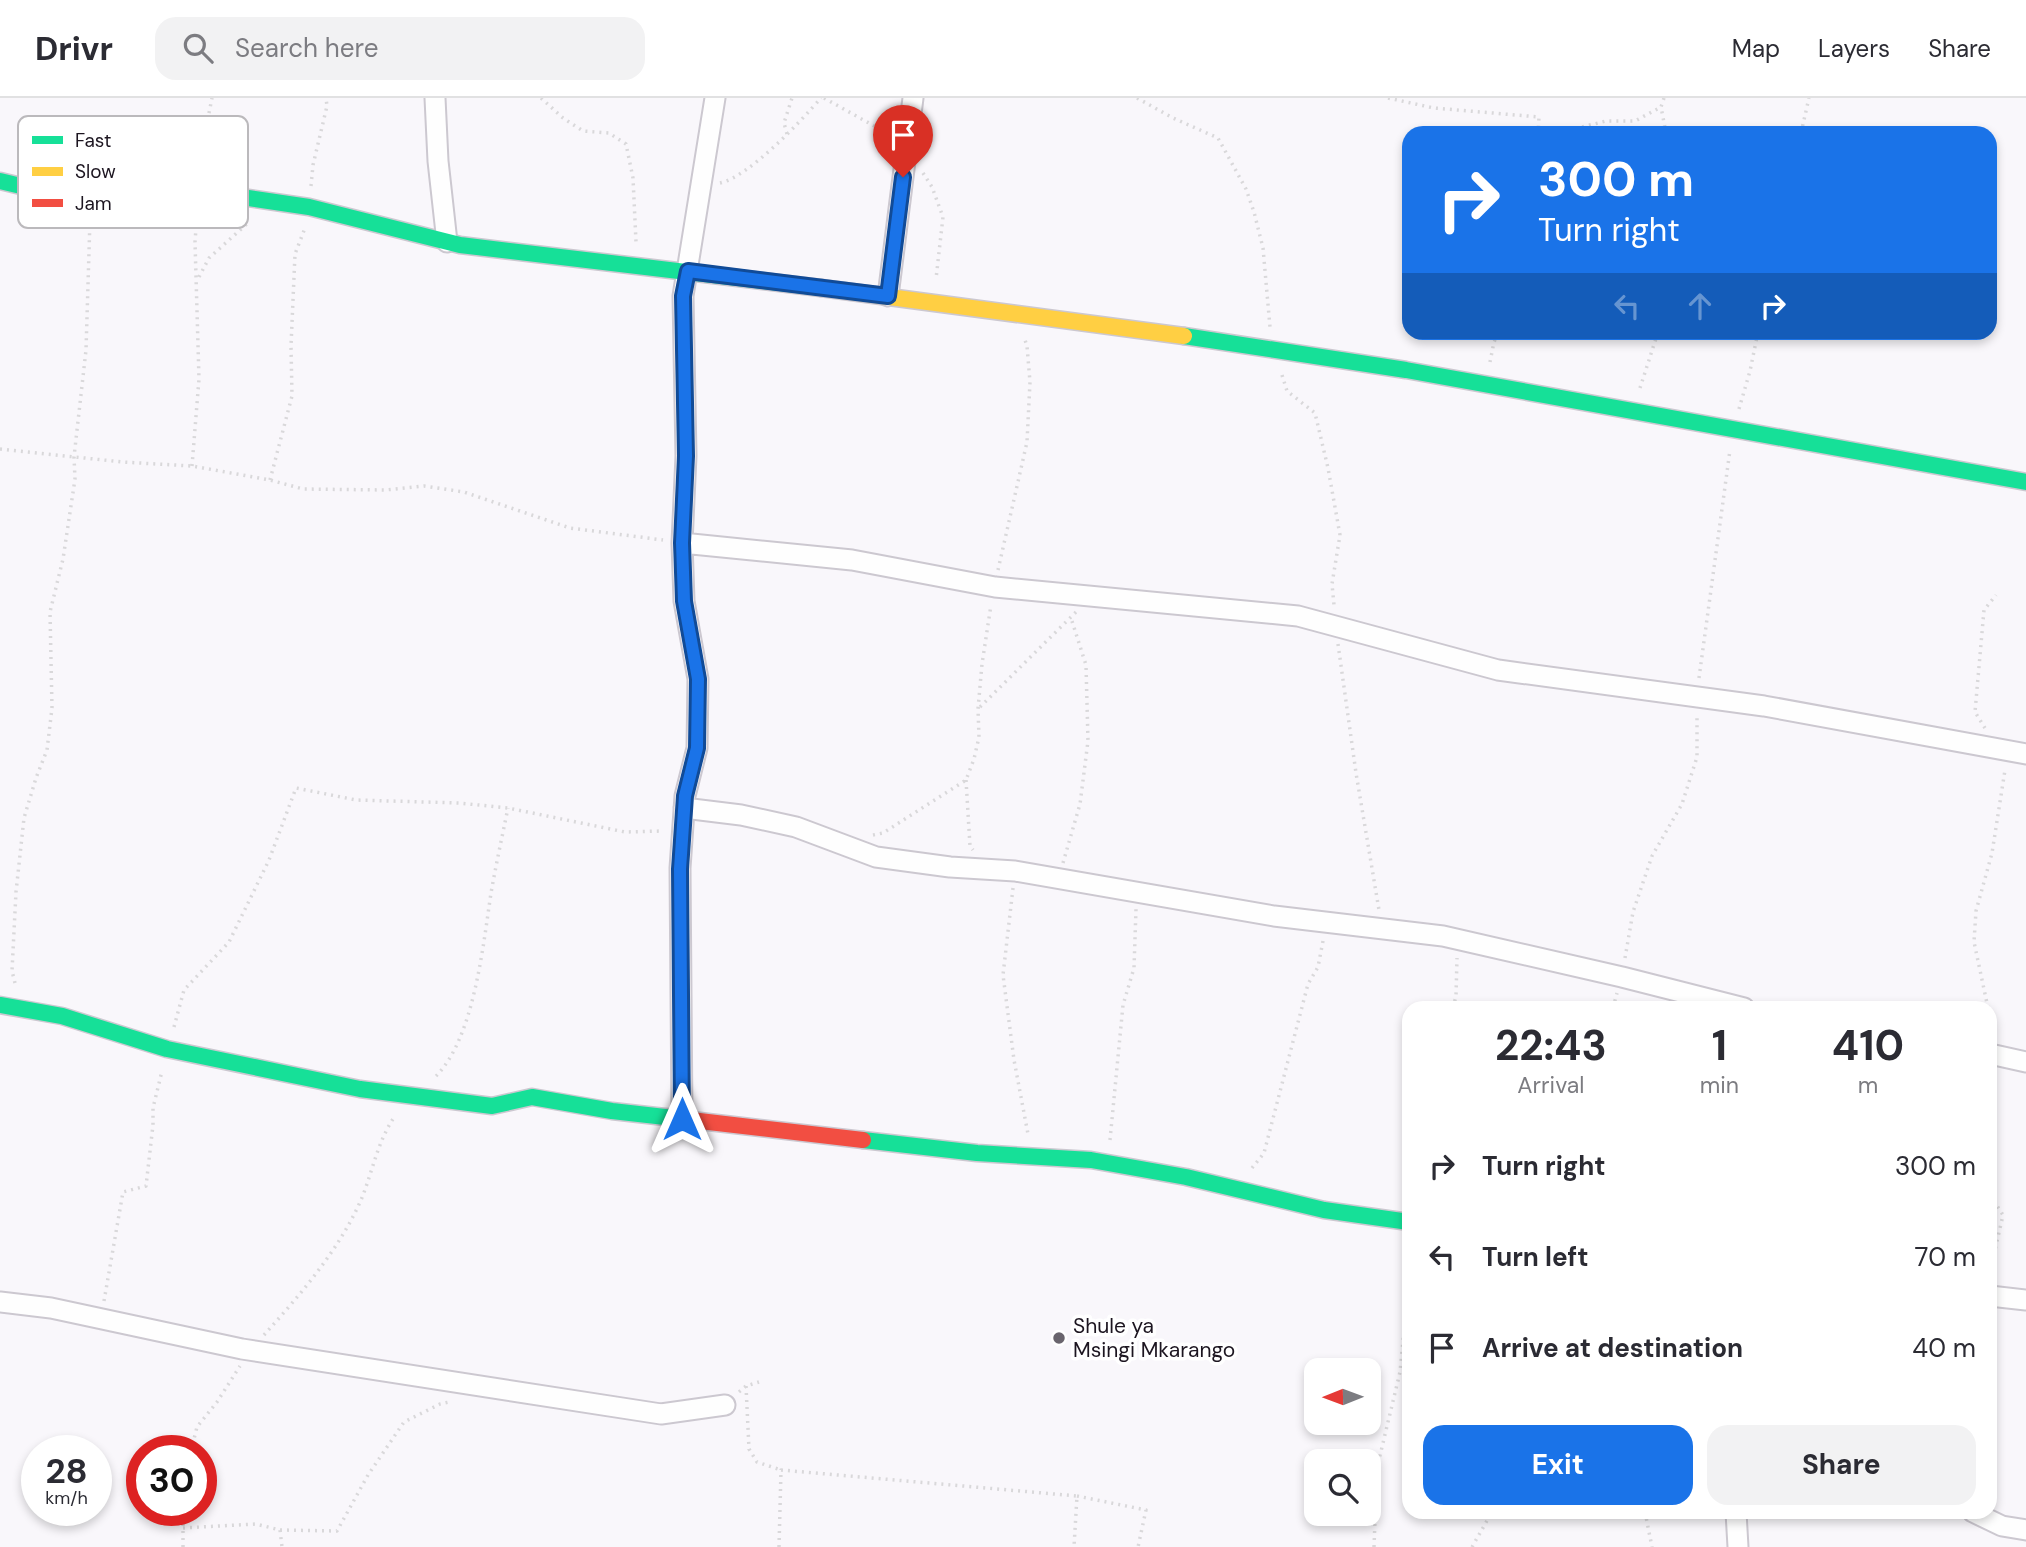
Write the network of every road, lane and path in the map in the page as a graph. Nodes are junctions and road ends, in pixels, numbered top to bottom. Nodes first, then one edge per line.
1 (212, 98) edge
2 (326, 98) edge
3 (435, 98) edge
4 (541, 98) edge
5 (715, 98) edge
6 (792, 98) edge
7 (821, 98) edge
8 (913, 98) edge
9 (1137, 98) edge
10 (1388, 98) edge
11 (1664, 98) edge
12 (1809, 98) edge
13 (1661, 107) junction
14 (208, 116) edge
15 (1538, 126) edge
16 (1586, 126) edge
17 (1665, 126) edge
18 (1803, 126) edge
19 (787, 134) junction
20 (0, 181) edge
21 (18, 185) edge
22 (701, 188) junction
23 (248, 198) edge
24 (270, 201) junction
25 (309, 207) junction
26 (248, 222) edge
27 (90, 228) edge
28 (197, 228) edge
29 (241, 228) edge
30 (447, 242) junction
31 (639, 265) junction
32 (688, 271) junction
33 (198, 279) junction
34 (888, 296) junction
35 (1016, 313) junction
36 (1495, 340) edge
37 (1656, 340) edge
38 (1756, 340) edge
39 (1273, 350) junction
40 (1486, 385) junction
41 (1625, 411) junction
42 (1733, 430) junction
43 (0, 449) edge
44 (74, 457) junction
45 (191, 466) junction
46 (270, 480) junction
47 (2026, 482) edge
48 (682, 543) junction
49 (995, 587) junction
50 (1996, 594) dead end
51 (1093, 596) junction
52 (1071, 618) junction
53 (1335, 626) junction
54 (1697, 697) junction
55 (978, 709) junction
56 (1999, 750) junction
57 (2026, 754) edge
58 (966, 780) junction
59 (684, 808) junction
60 (683, 831) junction
61 (870, 835) dead end
62 (985, 869) junction
63 (1015, 871) junction
64 (1059, 878) junction
65 (1137, 891) junction
66 (1326, 922) junction
67 (1382, 929) junction
68 (1457, 940) junction
69 (1622, 977) junction
70 (1455, 1001) edge
71 (1615, 1001) edge
72 (1716, 1001) edge
73 (1987, 1001) edge
74 (0, 1005) edge
75 (22, 1009) junction
76 (167, 1049) junction
77 (1997, 1056) edge
78 (2026, 1062) edge
79 (682, 1119) junction
80 (1032, 1156) junction
81 (1107, 1163) junction
82 (1235, 1189) junction
83 (1997, 1206) edge
84 (1402, 1221) edge
85 (1997, 1241) edge
86 (1997, 1297) edge
87 (2026, 1300) edge
88 (0, 1303) edge
89 (101, 1319) junction
90 (251, 1350) junction
91 (1402, 1351) edge
92 (746, 1386) dead end
93 (453, 1401) dead end
94 (724, 1405) dead end
95 (195, 1435) edge
96 (781, 1470) junction
97 (1077, 1496) junction
98 (1488, 1519) edge
99 (1646, 1519) edge
100 (1737, 1519) edge
101 (1988, 1519) edge
102 (183, 1528) joint
103 (280, 1530) junction
104 (2026, 1530) edge
105 (183, 1547) edge
106 (282, 1547) edge
107 (779, 1547) edge
108 (1074, 1547) edge
109 (1138, 1547) edge
110 (1374, 1547) edge
111 (1472, 1547) edge
112 (1652, 1547) edge
113 (1738, 1547) edge

1 - 14 path
2 - 25 path
3 - 30 street
4 - 31 path
5 - 22 street
6 - 19 path
7 - 19 path
8 - 34 street
9 - 39 path
10 - 15 path
11 - 13 path
12 - 18 path
13 - 16 path
13 - 17 path
19 - 22 path
20 - 21 street
22 - 32 street
23 - 24 street
24 - 25 street
24 - 26 path
25 - 30 street
25 - 46 path
27 - 44 path
28 - 33 path
29 - 33 path
30 - 31 street
31 - 32 street
32 - 34 street
32 - 48 street
33 - 45 path
34 - 35 street
35 - 39 street
35 - 49 path
36 - 40 path
37 - 41 path
38 - 42 path
39 - 40 street
39 - 53 path
40 - 41 street
41 - 42 street
42 - 47 street
42 - 54 path
43 - 44 path
44 - 45 path
44 - 75 path
45 - 46 path
46 - 48 path
48 - 49 street
48 - 59 street
49 - 51 street
49 - 55 path
50 - 56 path
51 - 52 path
51 - 53 street
52 - 55 path
52 - 64 path
53 - 54 street
53 - 67 path
54 - 56 street
54 - 69 path
55 - 58 path
56 - 57 street
56 - 73 path
58 - 61 path
58 - 62 path
59 - 60 street
59 - 62 street
60 - 76 path
60 - 79 street
62 - 63 street
63 - 64 street
63 - 80 path
64 - 65 street
65 - 66 street
65 - 81 path
66 - 67 street
66 - 82 path
67 - 68 street
68 - 69 street
68 - 70 path
69 - 71 path
69 - 72 street
74 - 75 street
75 - 76 street
76 - 79 street
76 - 89 path
77 - 78 street
79 - 80 street
80 - 81 street
81 - 82 street
82 - 84 street
83 - 85 path
86 - 87 street
88 - 89 street
89 - 90 street
90 - 94 street
90 - 95 path
91 - 110 path
92 - 96 path
93 - 103 path
96 - 97 path
96 - 107 path
97 - 108 path
97 - 109 path
98 - 111 path
99 - 112 path
100 - 113 street
101 - 104 street
102 - 103 path
102 - 105 path
103 - 106 path

